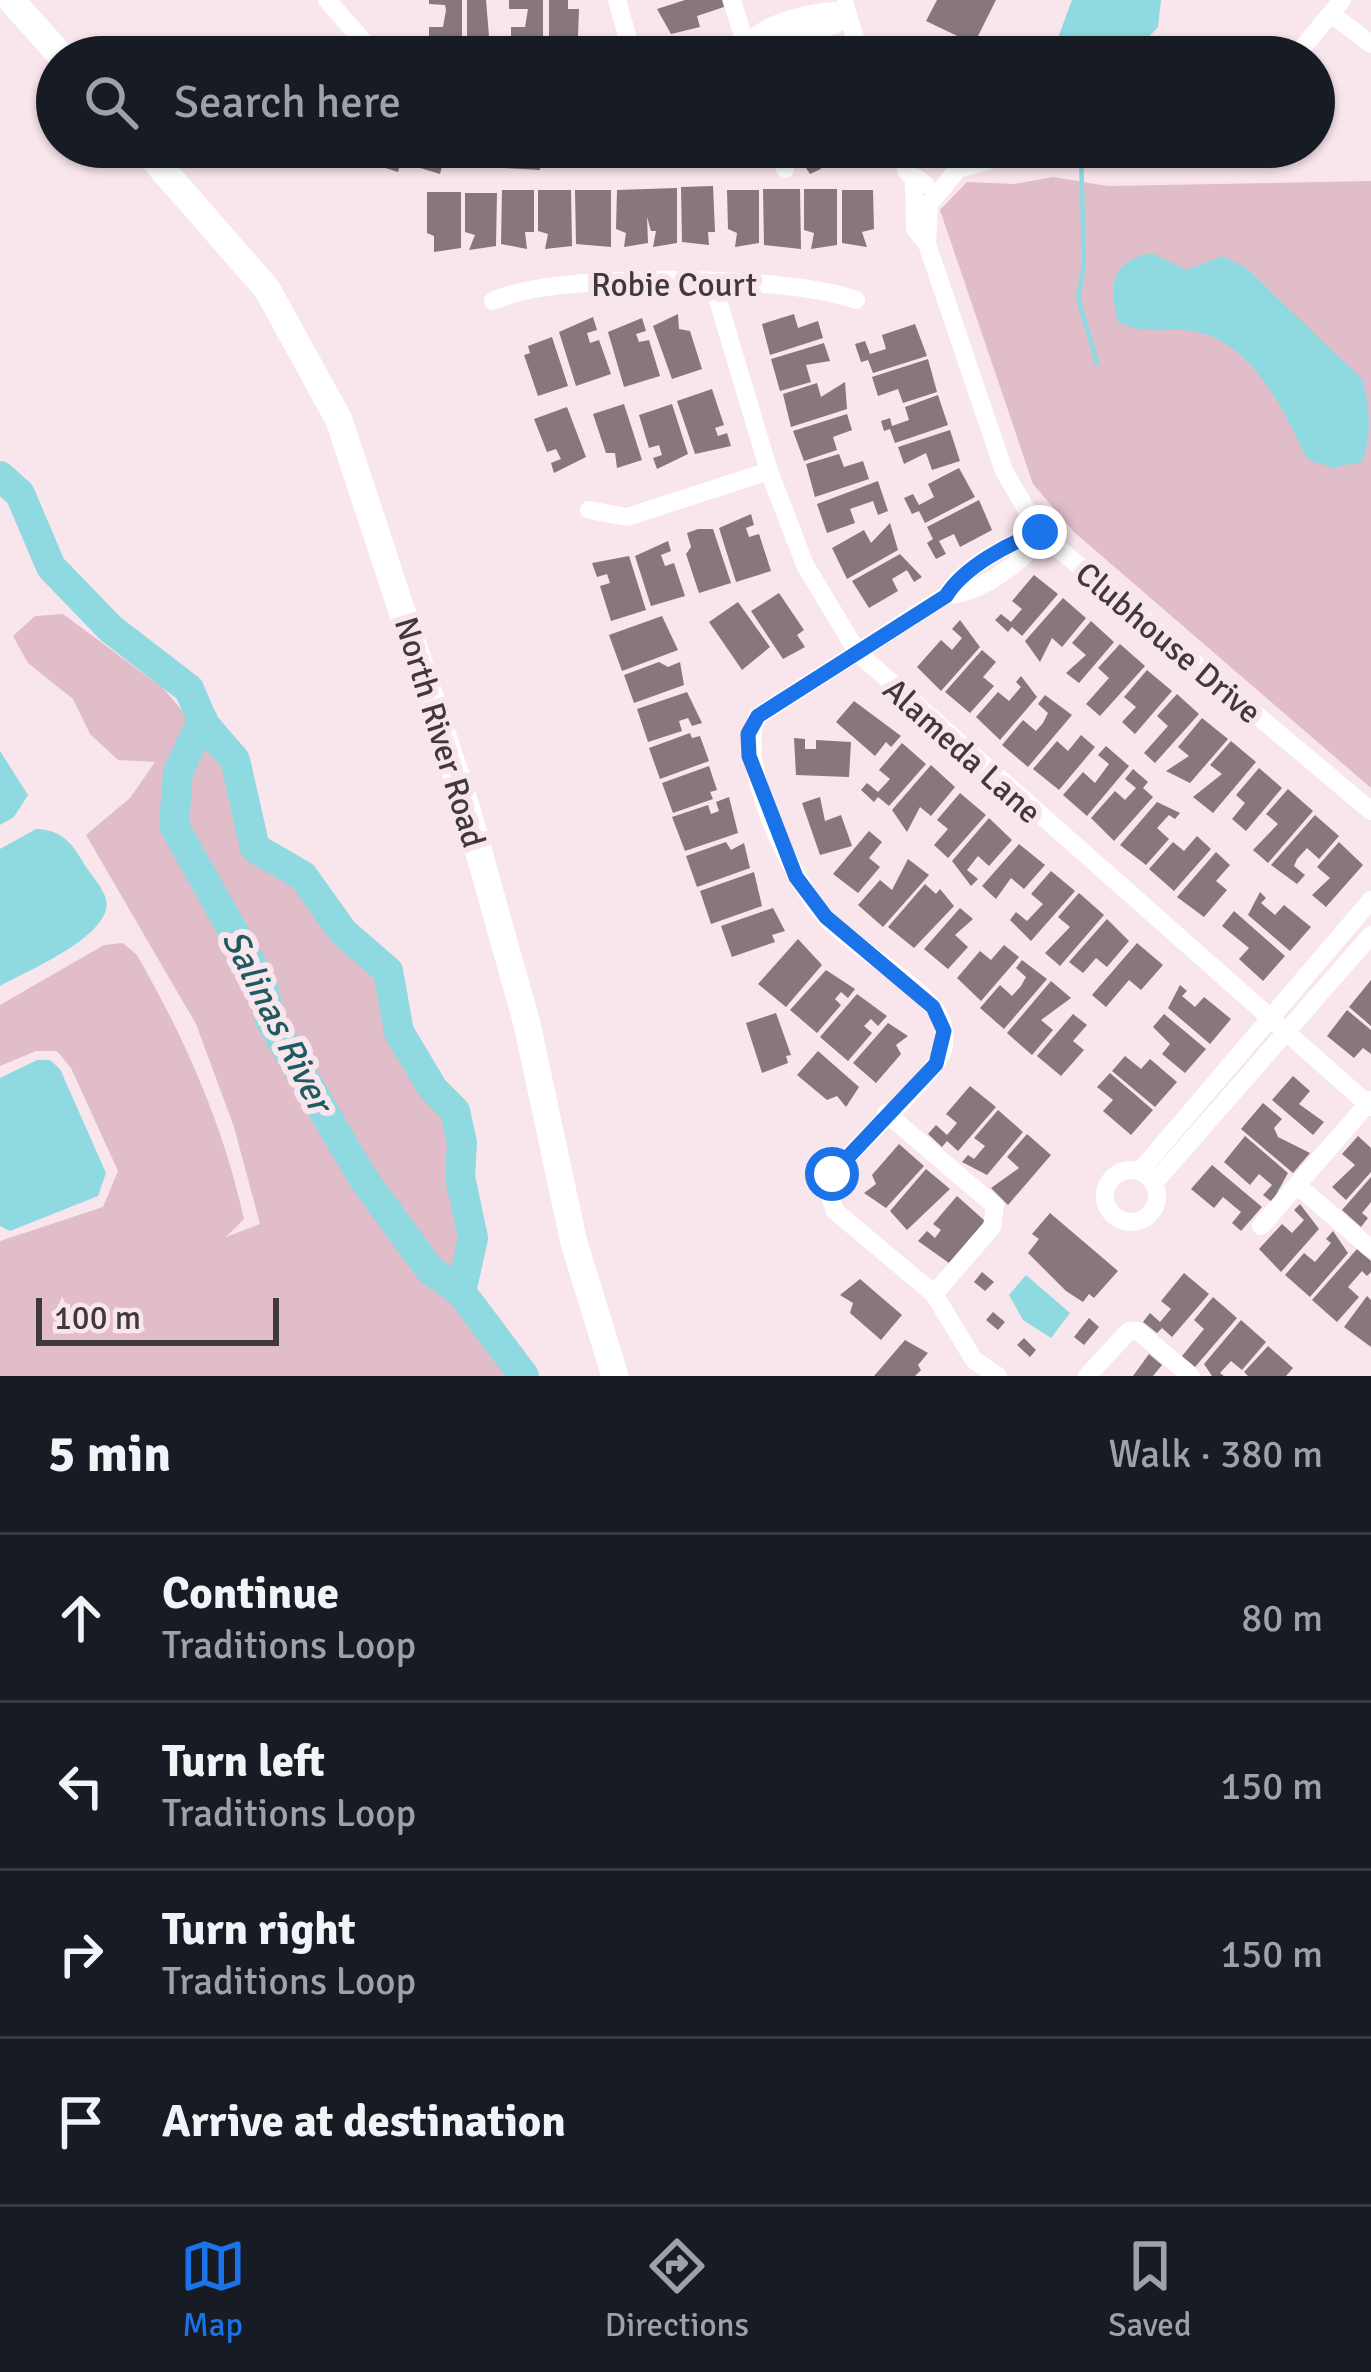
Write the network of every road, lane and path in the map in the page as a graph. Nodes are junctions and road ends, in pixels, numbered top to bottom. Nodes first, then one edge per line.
1 (11, 0) edge
2 (328, 0) edge
3 (616, 0) edge
4 (733, 0) edge
5 (845, 5) edge
6 (1338, 8) edge
7 (43, 36) edge
8 (359, 36) edge
9 (627, 36) edge
10 (744, 36) edge
11 (756, 36) edge
12 (855, 36) edge
13 (1313, 36) edge
14 (1371, 44) edge
15 (161, 168) edge
16 (908, 168) edge
17 (962, 168) edge
18 (958, 169) joint
19 (914, 181) junction
20 (941, 183) junction
21 (927, 244) junction
22 (712, 284) junction
23 (856, 300) dead end
24 (493, 301) dead end
25 (769, 470) junction
26 (589, 510) dead end
27 (1040, 532) junction
28 (859, 653) junction
29 (1371, 812) edge
30 (1371, 900) edge
31 (1371, 934) edge
32 (1276, 1027) junction
33 (1370, 1104) edge
34 (886, 1113) junction
35 (1147, 1177) dead end
36 (1297, 1185) junction
37 (1261, 1226) dead end
38 (1371, 1249) edge
39 (934, 1294) junction
40 (615, 1376) edge
41 (998, 1376) edge
42 (1087, 1376) edge
43 (1191, 1376) edge

1 - 7 main road
2 - 8 street
3 - 9 street
4 - 10 street
5 - 11 street
5 - 12 street
6 - 13 street
6 - 14 street
15 - 40 main road, North River Road
16 - 19 street, Clubhouse Drive
17 - 18 street
18 - 20 street
19 - 20 street
19 - 21 street, Clubhouse Drive
20 - 21 street
21 - 27 street, Clubhouse Drive
22 - 23 street, Robie Court
22 - 24 street, Robie Court
22 - 25 street, Alameda Lane
25 - 26 street
25 - 28 street, Alameda Lane
27 - 28 street
27 - 29 street, Clubhouse Drive
28 - 32 street, Alameda Lane
28 - 34 street
30 - 32 street
31 - 32 street
32 - 33 street, Alameda Lane
32 - 35 street
33 - 36 street
34 - 39 street
34 - 39 street
36 - 37 street
36 - 38 street
39 - 41 street
42 - 43 street

